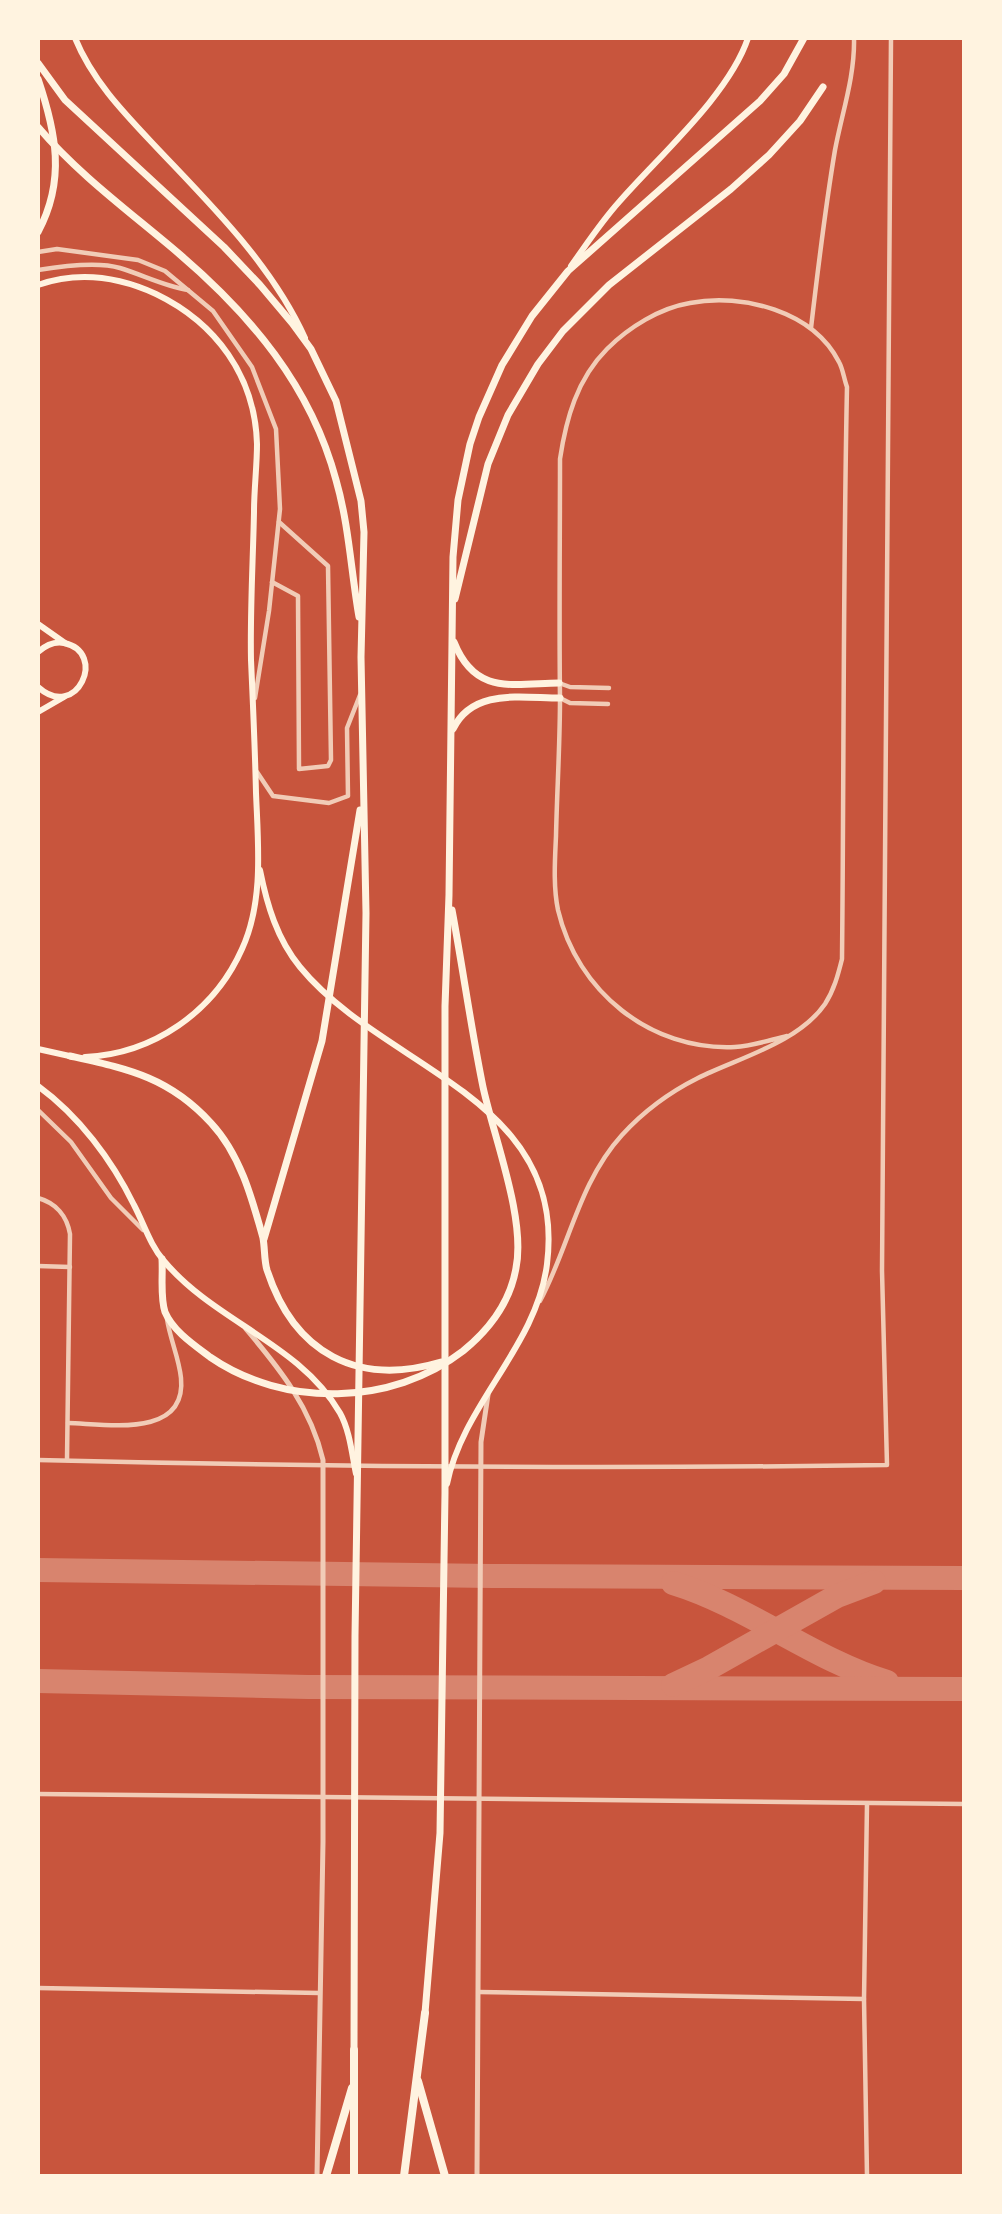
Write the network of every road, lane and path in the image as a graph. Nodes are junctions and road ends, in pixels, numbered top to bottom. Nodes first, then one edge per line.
1 (75, 38) edge
2 (748, 38) edge
3 (804, 38) edge
4 (854, 38) edge
5 (891, 38) edge
6 (38, 63) edge
7 (38, 79) edge
8 (823, 87) dead end
9 (38, 128) edge
10 (38, 232) edge
11 (38, 252) edge
12 (38, 270) edge
13 (568, 271) junction
14 (38, 285) edge
15 (189, 290) junction
16 (811, 328) junction
17 (311, 349) junction
18 (279, 522) junction
19 (272, 582) junction
20 (452, 610) junction
21 (38, 624) edge
22 (362, 631) junction
23 (452, 636) junction
24 (66, 643) junction
25 (38, 652) edge
26 (559, 683) junction
27 (38, 687) edge
28 (609, 688) dead end
29 (362, 691) junction
30 (68, 695) junction
31 (560, 698) junction
32 (608, 704) dead end
33 (253, 709) junction
34 (38, 712) edge
35 (451, 733) junction
36 (255, 769) junction
37 (363, 792) junction
38 (258, 861) junction
39 (449, 895) junction
40 (787, 1036) junction
41 (38, 1049) edge
42 (70, 1056) junction
43 (38, 1086) edge
44 (38, 1110) edge
45 (38, 1198) edge
46 (147, 1234) junction
47 (264, 1241) junction
48 (162, 1259) junction
49 (38, 1266) edge
50 (70, 1267) junction
51 (165, 1312) junction
52 (532, 1317) junction
53 (244, 1327) junction
54 (452, 1359) junction
55 (489, 1388) junction
56 (68, 1423) junction
57 (38, 1460) edge
58 (67, 1460) junction
59 (356, 1479) junction
60 (445, 1493) junction
61 (38, 1794) edge
62 (867, 1804) junction
63 (964, 1804) edge
64 (38, 1988) edge
65 (479, 1992) junction
66 (319, 1993) junction
67 (864, 1999) junction
68 (425, 2013) joint
69 (354, 2050) joint
70 (417, 2076) junction
71 (355, 2078) junction
72 (317, 2175) edge
73 (326, 2175) edge
74 (354, 2175) edge
75 (404, 2175) edge
76 (445, 2175) edge
77 (477, 2175) edge
78 (867, 2175) edge

1 - 17 main road
2 - 13 main road
3 - 13 main road
4 - 16 street
5 - 58 street
6 - 17 main road
7 - 10 main road
8 - 20 main road
9 - 22 main road
11 - 15 street
12 - 15 street
13 - 20 main road
14 - 33 main road
15 - 18 street
16 - 26 street
16 - 40 street
17 - 22 main road
18 - 19 street
18 - 19 street
19 - 33 street
20 - 23 main road
21 - 24 main road
22 - 29 main road
23 - 26 main road
23 - 35 main road
24 - 25 main road
24 - 30 main road
26 - 28 street
26 - 31 street
27 - 30 main road
29 - 36 street
29 - 37 main road
30 - 34 main road
31 - 32 street
31 - 35 main road
31 - 40 street
33 - 36 main road
35 - 39 main road
36 - 38 main road
37 - 47 main road
37 - 59 main road
38 - 42 main road
38 - 52 main road
39 - 54 main road
39 - 60 main road
40 - 52 street
41 - 42 main road
42 - 47 main road
43 - 46 main road
44 - 46 street
45 - 50 street
46 - 48 main road
47 - 54 main road
48 - 51 main road
48 - 53 main road
49 - 50 street
50 - 56 street
51 - 54 main road
51 - 56 street
52 - 55 main road
53 - 59 main road
53 - 66 street
55 - 60 main road
55 - 65 street
56 - 58 street
57 - 58 street
59 - 69 main road
60 - 68 main road
61 - 62 street
62 - 63 street
62 - 67 street
64 - 66 street
65 - 67 street
65 - 77 street
66 - 72 street
67 - 78 street
68 - 70 highway
69 - 71 highway
70 - 75 highway
70 - 76 highway
71 - 73 highway
71 - 74 highway

